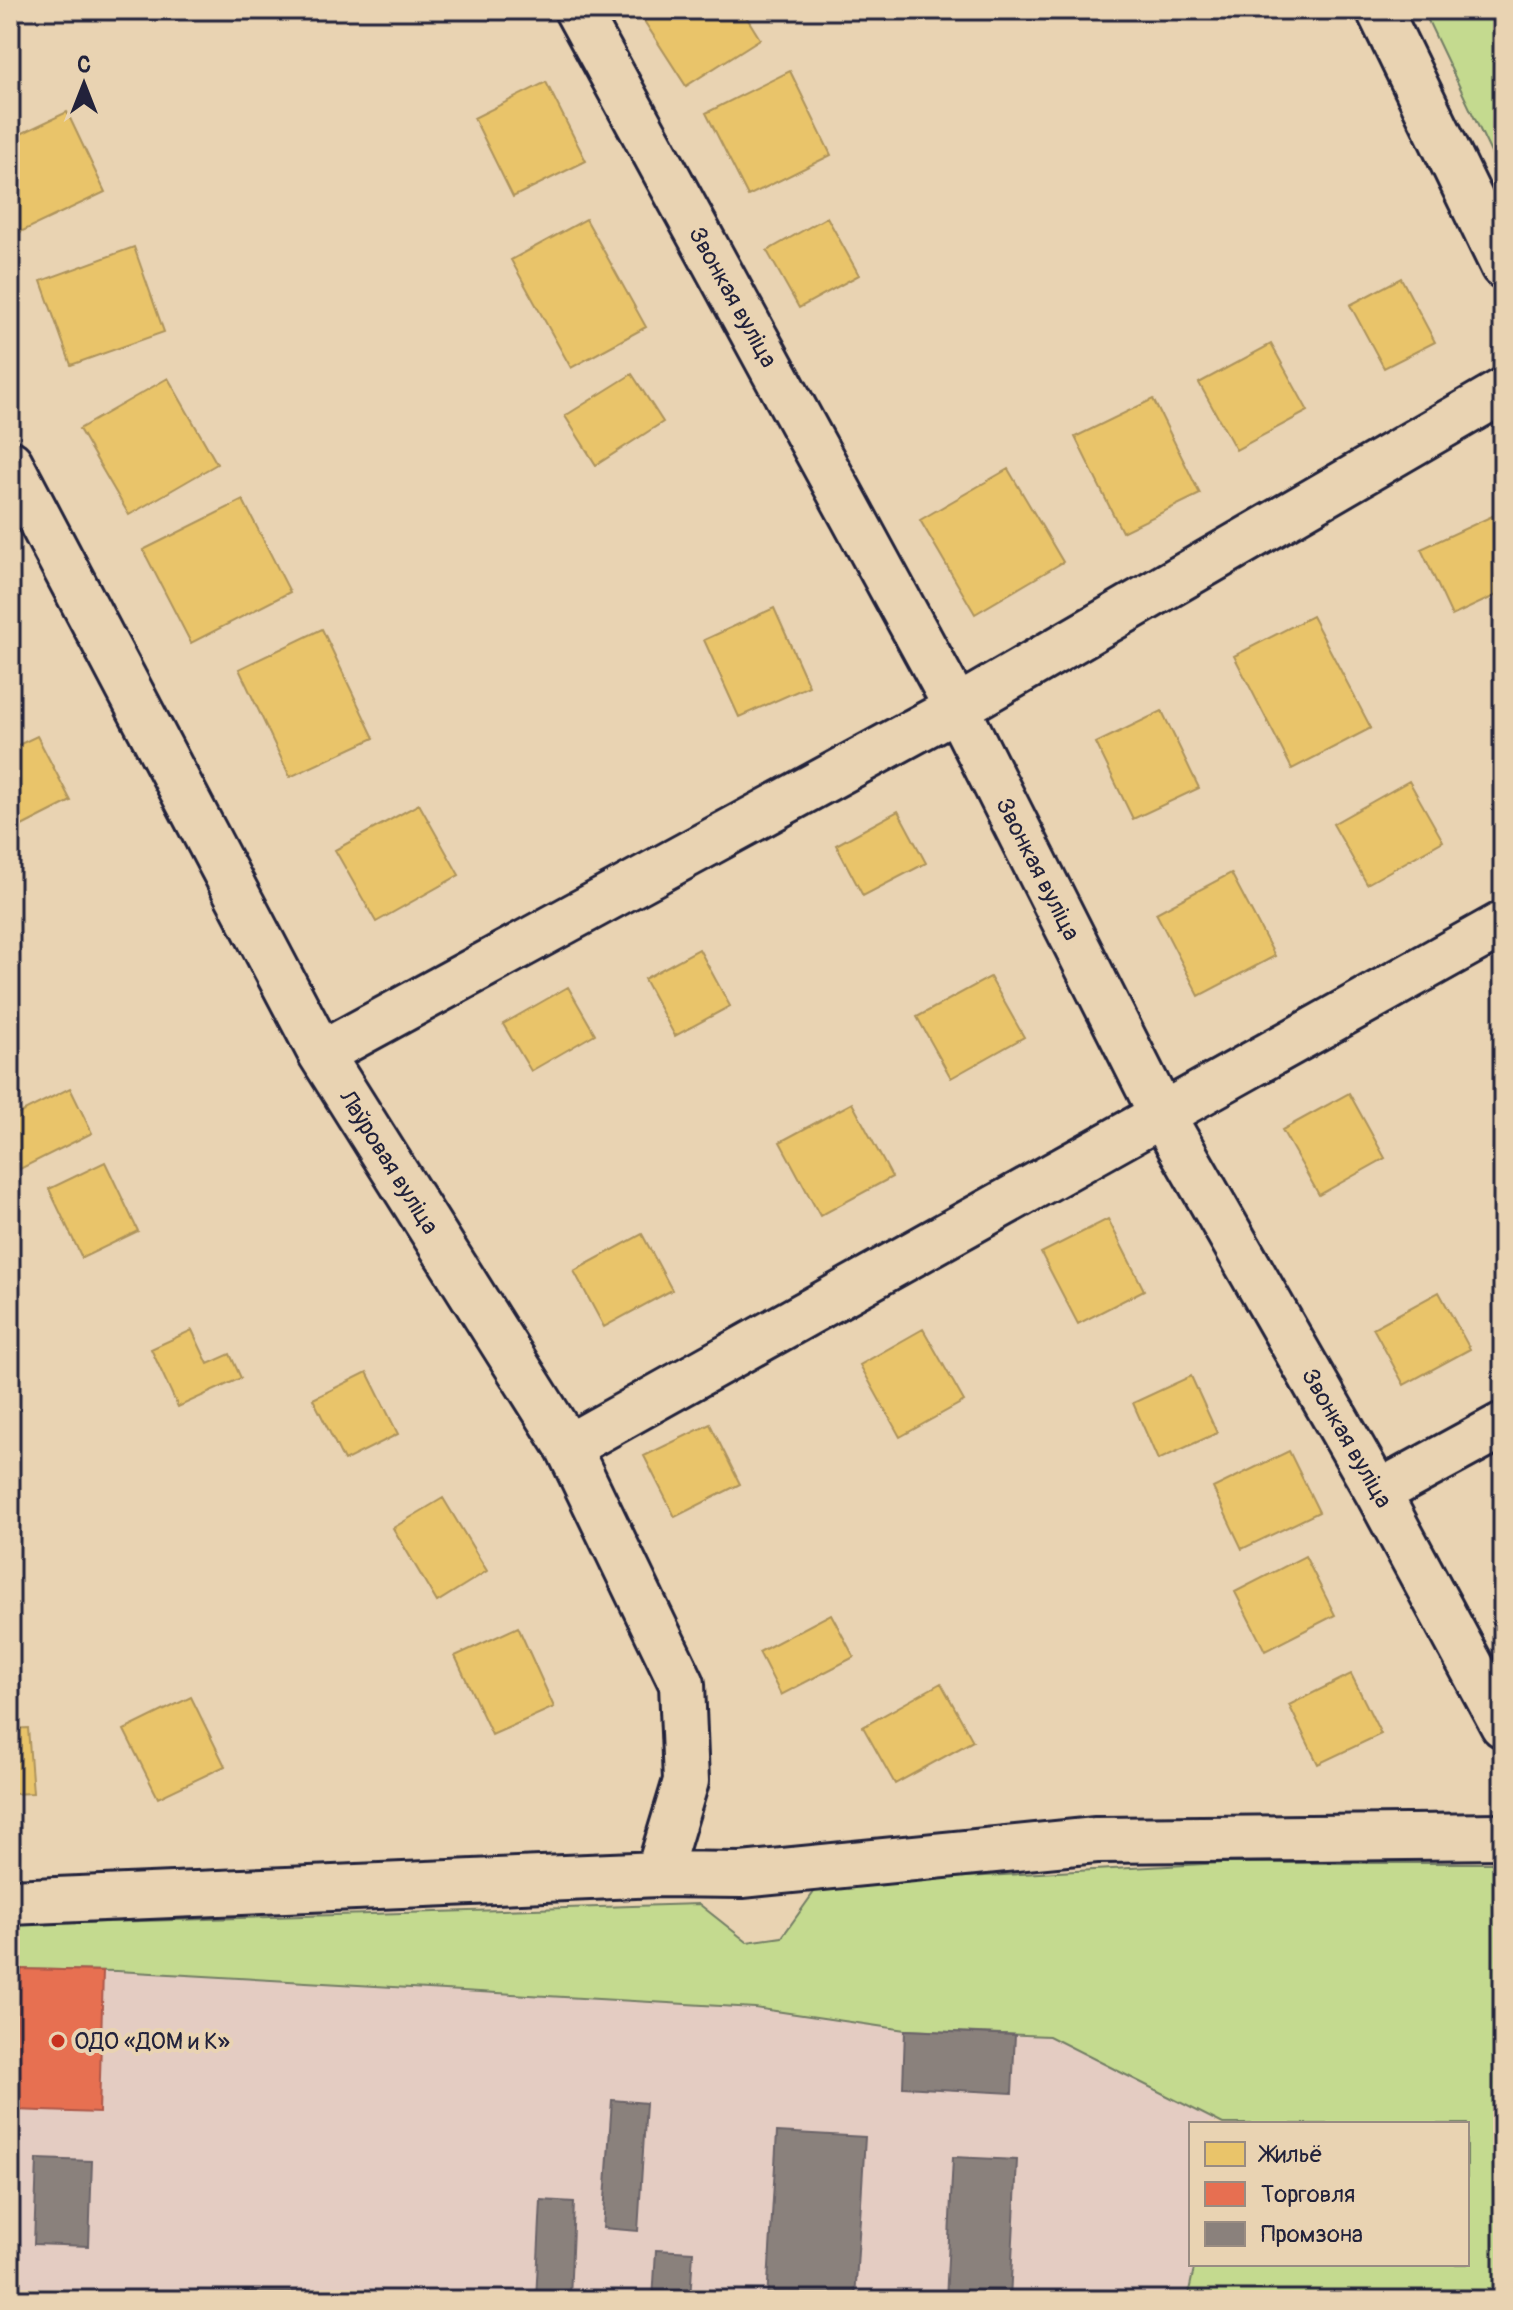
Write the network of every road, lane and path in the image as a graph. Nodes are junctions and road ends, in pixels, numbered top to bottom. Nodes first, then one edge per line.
1 (577, 10) edge
2 (1379, 10) edge
3 (1503, 266) edge
4 (1503, 391) edge
5 (10, 463) edge
6 (957, 708) junction
7 (1503, 924) edge
8 (321, 1054) junction
9 (1162, 1115) junction
10 (1503, 1425) edge
11 (568, 1447) junction
12 (1378, 1493) junction
13 (1503, 1725) edge
14 (1503, 1836) edge
15 (658, 1874) junction
16 (10, 1902) edge

1 - 6 street, Звонкая вуліца
2 - 3 street
4 - 6 street
5 - 8 street, Лаўровая вуліца
6 - 8 street
6 - 9 street, Звонкая вуліца
7 - 9 street
8 - 11 street, Лаўровая вуліца
9 - 11 street
9 - 12 street, Звонкая вуліца
10 - 12 street
11 - 15 street, Лаўровая вуліца
12 - 13 street, Звонкая вуліца
14 - 15 street
15 - 16 street

